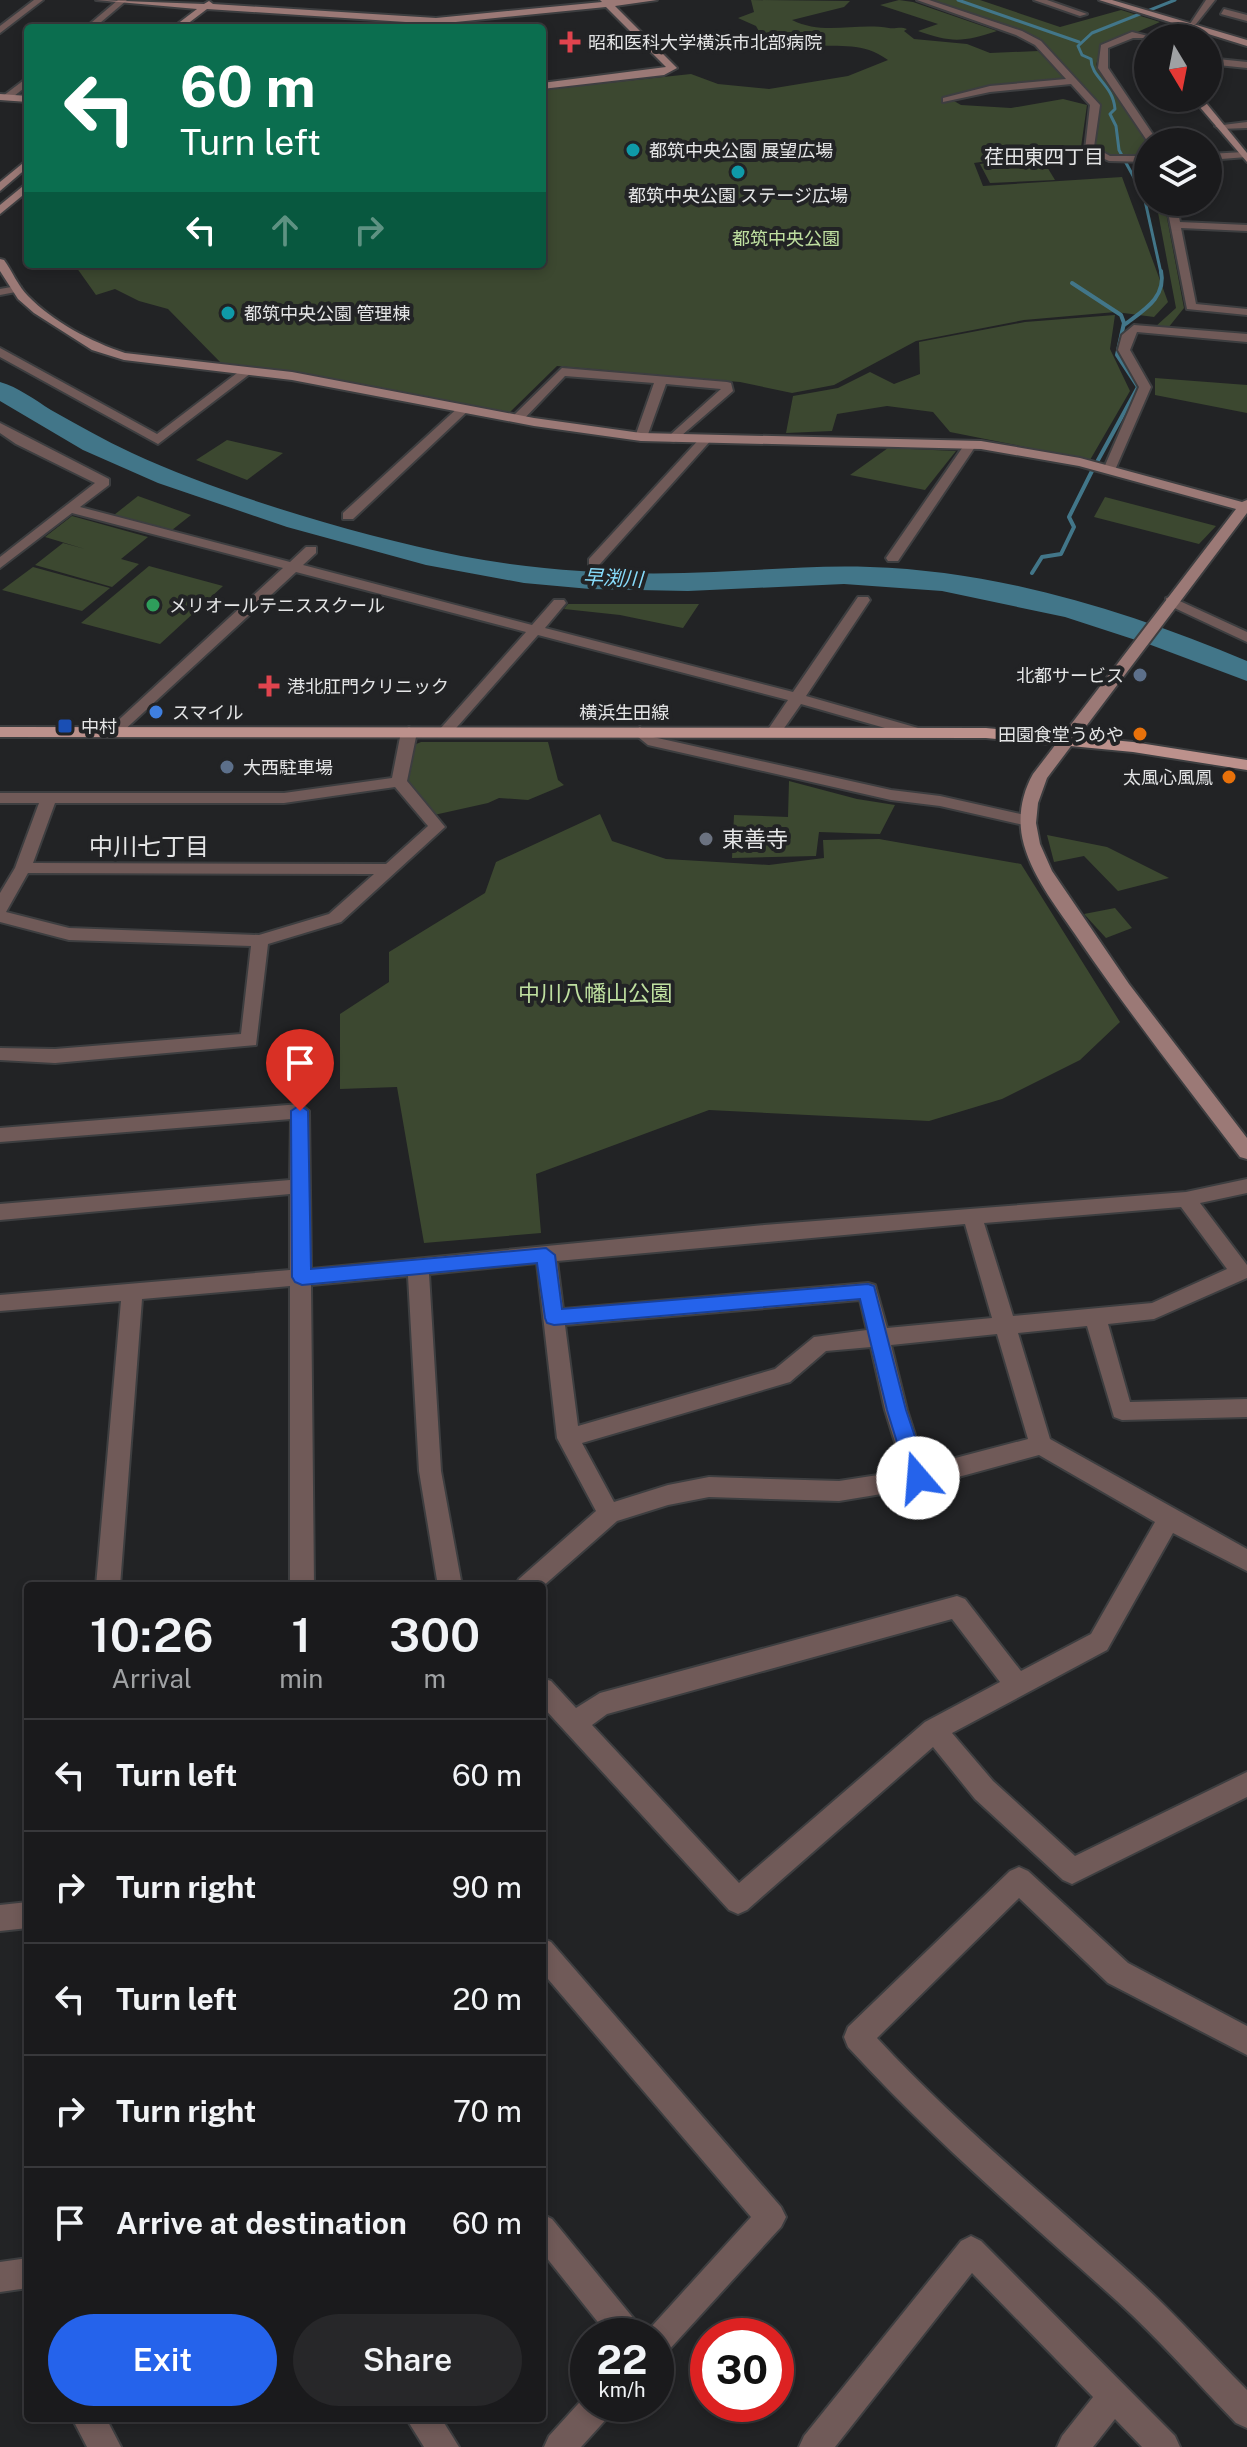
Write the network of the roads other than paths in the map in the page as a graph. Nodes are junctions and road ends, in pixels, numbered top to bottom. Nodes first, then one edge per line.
1 (39, 0) edge
2 (100, 0) edge
3 (145, 0) edge
4 (238, 0) edge
5 (653, 0) edge
6 (921, 0) edge
7 (1038, 0) edge
8 (1103, 0) edge
9 (1118, 0) edge
10 (1211, 0) edge
11 (122, 1) edge
12 (607, 3) edge
13 (210, 4) edge
14 (1130, 6) junction
15 (226, 8) junction
16 (1224, 12) dead end
17 (1083, 14) dead end
18 (1246, 16) edge
19 (365, 18) junction
20 (208, 21) dead end
21 (94, 24) edge
22 (182, 24) edge
23 (360, 24) edge
24 (1192, 24) joint
25 (1, 28) edge
26 (16, 29) dead end
27 (1222, 33) edge
28 (1134, 35) edge
29 (1247, 41) edge
30 (1222, 62) edge
31 (1247, 65) edge
32 (1075, 81) junction
33 (24, 83) edge
34 (546, 86) edge
35 (3, 97) edge
36 (24, 99) edge
37 (946, 100) dead end
38 (1208, 112) edge
39 (1247, 125) edge
40 (1220, 126) junction
41 (1144, 128) edge
42 (1222, 157) edge
43 (1245, 157) edge
44 (1134, 158) edge
45 (24, 166) edge
46 (0, 188) edge
47 (24, 189) edge
48 (0, 211) edge
49 (1173, 216) edge
50 (1175, 225) junction
51 (1247, 228) edge
52 (0, 262) edge
53 (17, 289) junction
54 (0, 292) edge
55 (1191, 307) junction
56 (1247, 312) edge
57 (1173, 331) junction
58 (1247, 338) edge
59 (0, 352) edge
60 (249, 370) junction
61 (661, 380) junction
62 (465, 408) junction
63 (517, 419) junction
64 (0, 427) edge
65 (641, 437) junction
66 (674, 438) junction
67 (707, 438) junction
68 (971, 444) junction
69 (1109, 470) junction
70 (1246, 506) edge
71 (71, 509) junction
72 (348, 516) dead end
73 (311, 550) dead end
74 (3, 558) edge
75 (893, 558) dead end
76 (594, 562) dead end
77 (293, 567) junction
78 (863, 600) dead end
79 (1171, 601) junction
80 (559, 603) dead end
81 (537, 629) junction
82 (1247, 638) edge
83 (797, 698) junction
84 (115, 731) junction
85 (775, 731) junction
86 (913, 731) junction
87 (0, 732) edge
88 (409, 732) junction
89 (445, 732) junction
90 (640, 732) junction
91 (1067, 740) junction
92 (1247, 765) edge
93 (399, 782) junction
94 (0, 798) edge
95 (48, 800) junction
96 (1028, 821) junction
97 (23, 868) junction
98 (388, 869) junction
99 (0, 908) edge
100 (0, 916) edge
101 (260, 941) junction
102 (0, 1054) edge
103 (0, 1135) edge
104 (1247, 1152) edge
105 (301, 1186) junction
106 (1247, 1186) edge
107 (1186, 1199) junction
108 (0, 1212) edge
109 (972, 1216) junction
110 (546, 1255) junction
111 (418, 1267) junction
112 (302, 1277) junction
113 (1244, 1278) edge
114 (132, 1290) junction
115 (0, 1303) edge
116 (554, 1318) junction
117 (1096, 1319) junction
118 (1005, 1326) junction
119 (879, 1336) junction
120 (1247, 1408) edge
121 (568, 1438) junction
122 (1041, 1445) junction
123 (918, 1478) junction
124 (609, 1514) junction
125 (1169, 1519) junction
126 (1247, 1561) edge
127 (108, 1582) edge
128 (302, 1582) edge
129 (449, 1582) edge
130 (532, 1582) edge
131 (1018, 1686) junction
132 (546, 1693) edge
133 (574, 1724) junction
134 (934, 1730) junction
135 (1247, 1784) edge
136 (24, 1915) edge
137 (0, 1918) edge
138 (546, 1956) edge
139 (1247, 2041) edge
140 (546, 2234) edge
141 (24, 2274) edge
142 (0, 2277) edge
143 (614, 2318) edge
144 (674, 2322) edge
145 (1114, 2395) junction
146 (1247, 2412) edge
147 (90, 2422) edge
148 (425, 2422) edge
149 (583, 2422) edge
150 (105, 2447) edge
151 (443, 2447) edge
152 (560, 2447) edge
153 (815, 2447) edge
154 (1073, 2447) edge
155 (1164, 2447) edge

1 - 25 street
2 - 11 street
3 - 13 street
4 - 15 street
5 - 12 street
6 - 32 street
7 - 17 street
8 - 14 street
9 - 14 street
10 - 24 street
11 - 13 street
11 - 21 street
12 - 19 street
12 - 34 street
13 - 15 street
13 - 22 street
14 - 24 street
15 - 19 street
15 - 20 street
16 - 18 street
19 - 23 street
25 - 26 street
27 - 29 street
28 - 41 street
30 - 31 street
32 - 37 street
32 - 44 street
33 - 35 street
35 - 36 street
38 - 40 street
39 - 40 street
40 - 43 street
42 - 43 street
45 - 46 street
47 - 48 street
49 - 50 street
50 - 51 street
50 - 55 street
52 - 53 street
53 - 54 street
53 - 60 street
55 - 56 street
55 - 57 street
57 - 58 street
57 - 69 street
59 - 60 street
60 - 62 street
61 - 63 street
61 - 65 street
61 - 66 street
62 - 63 street
62 - 72 street
63 - 65 street
64 - 71 street
65 - 66 street
66 - 67 street
67 - 68 street
67 - 76 street
68 - 69 street
68 - 75 street
69 - 70 street
70 - 79 street
71 - 74 street
71 - 77 street
73 - 77 street
77 - 81 street
77 - 84 street
78 - 83 street
79 - 82 street
79 - 91 street
80 - 81 street
81 - 83 street
81 - 89 street
83 - 85 street
83 - 86 street
84 - 87 main road, 横浜生田線
84 - 88 main road, 横浜生田線
85 - 86 main road, 横浜生田線
85 - 90 main road, 横浜生田線
86 - 91 main road, 横浜生田線
88 - 89 main road, 横浜生田線
88 - 93 street
89 - 90 main road, 横浜生田線
90 - 96 street
91 - 92 main road, 横浜生田線
91 - 96 street
93 - 95 street
93 - 98 street
94 - 95 street
95 - 97 street
96 - 104 street
97 - 98 street
97 - 99 street
98 - 101 street
100 - 101 street
101 - 102 street
103 - 105 street
105 - 108 street
105 - 112 street
106 - 107 street
107 - 109 street
107 - 113 street
109 - 110 street
109 - 118 street
110 - 111 street
110 - 116 street
111 - 112 street
111 - 129 street
112 - 114 street
112 - 128 street
113 - 117 street
114 - 115 street
114 - 127 street
116 - 119 street
116 - 121 street
117 - 118 street
117 - 120 street
118 - 119 street
118 - 122 street
119 - 121 street
119 - 123 street
121 - 124 street
122 - 123 street
122 - 125 street
123 - 124 street
124 - 130 street
125 - 126 street
125 - 131 street
131 - 133 street
131 - 134 street
132 - 133 street
133 - 134 street
134 - 135 street
136 - 137 street
138 - 144 street
139 - 146 street
140 - 143 street
141 - 142 street
145 - 153 street
145 - 154 street
145 - 155 street
147 - 150 street
148 - 151 street
149 - 152 street

